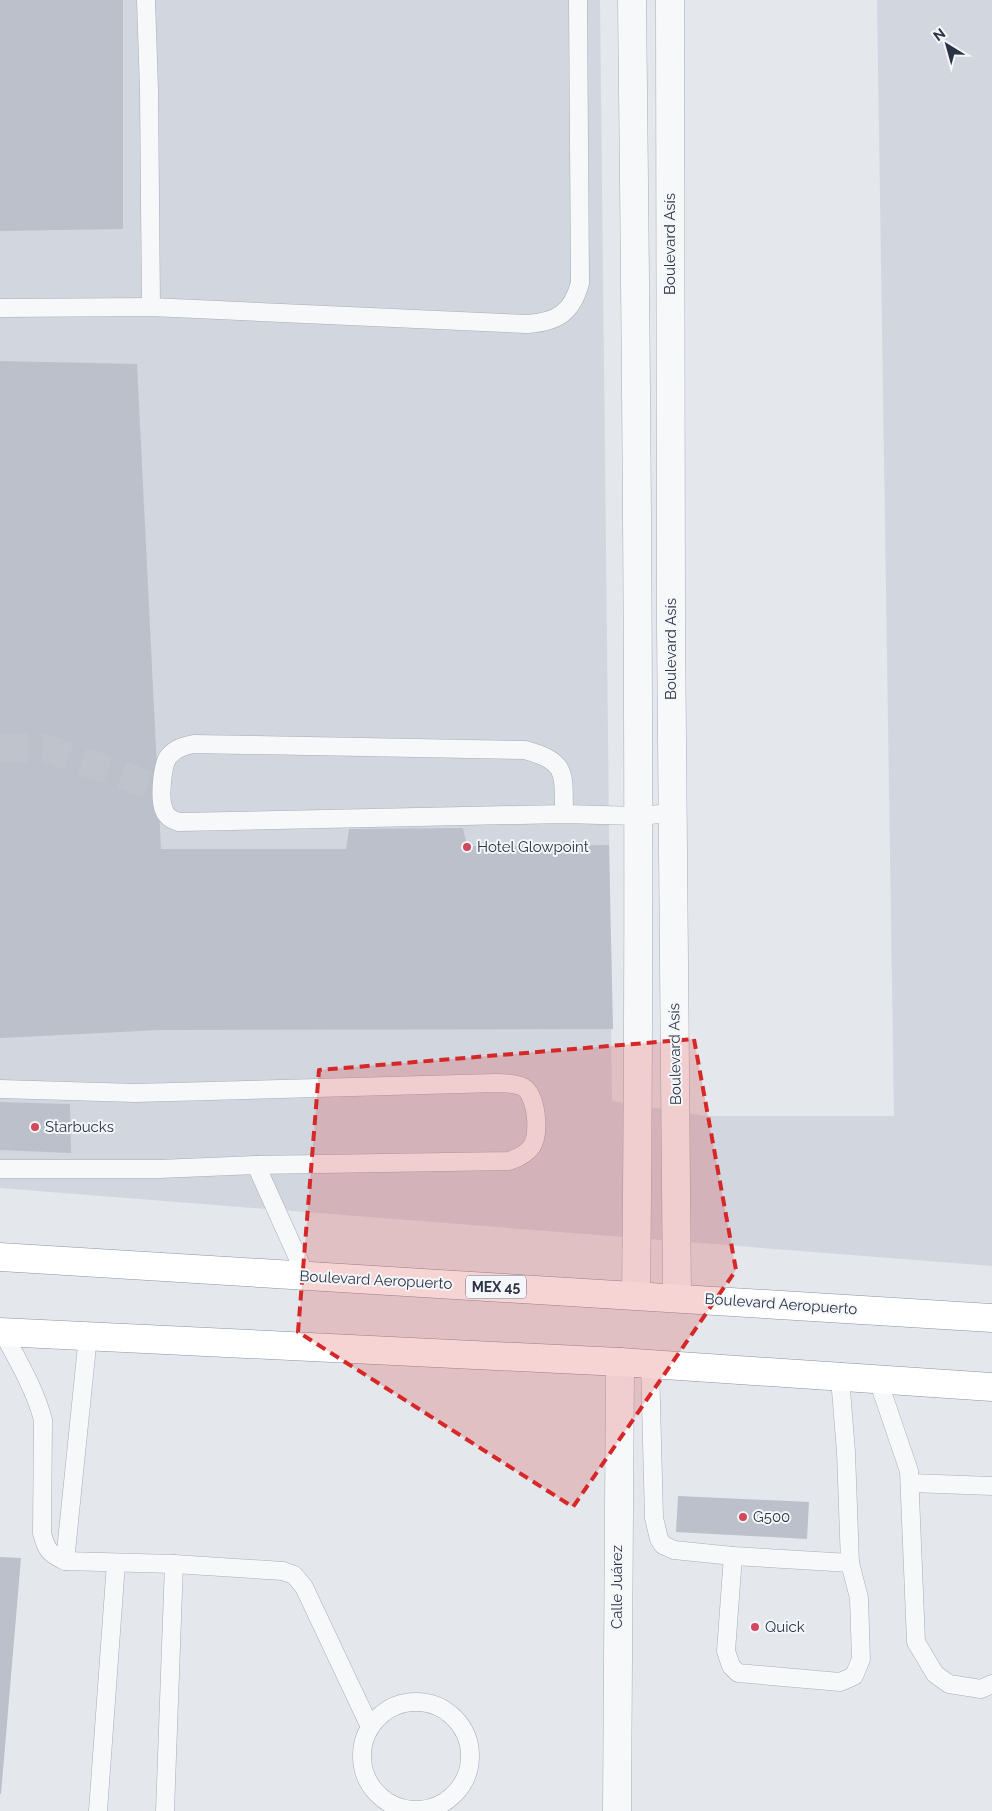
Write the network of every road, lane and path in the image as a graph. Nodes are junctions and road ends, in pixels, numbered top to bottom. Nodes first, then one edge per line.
1 (146, 0) edge
2 (578, 0) edge
3 (632, 0) edge
4 (670, 0) edge
5 (670, 125) junction
6 (634, 126) junction
7 (151, 307) junction
8 (0, 308) edge
9 (672, 813) junction
10 (564, 814) junction
11 (638, 816) junction
12 (0, 1088) edge
13 (638, 1116) junction
14 (675, 1118) junction
15 (256, 1165) junction
16 (0, 1169) edge
17 (0, 1257) edge
18 (306, 1276) junction
19 (636, 1295) junction
20 (677, 1297) junction
21 (991, 1316) edge
22 (2, 1332) edge
23 (88, 1336) junction
24 (620, 1362) junction
25 (650, 1364) junction
26 (840, 1378) junction
27 (878, 1380) junction
28 (992, 1387) edge
29 (911, 1483) junction
30 (992, 1486) edge
31 (733, 1556) junction
32 (65, 1561) junction
33 (116, 1563) junction
34 (850, 1563) junction
35 (174, 1564) junction
36 (992, 1684) edge
37 (370, 1727) junction
38 (98, 1811) edge
39 (165, 1811) edge
40 (616, 1811) edge

1 - 7 lane
2 - 7 lane
3 - 6 street
4 - 5 street, Boulevard Asís
5 - 6 street
5 - 9 street, Boulevard Asís
6 - 11 street
7 - 8 lane
9 - 11 lane
9 - 14 street, Boulevard Asís
10 - 10 lane
10 - 11 lane
11 - 13 street
12 - 15 lane
13 - 14 street
13 - 19 street
14 - 20 street, Boulevard Asís
15 - 16 lane
15 - 18 lane
17 - 18 highway, Boulevard Aeropuerto / MEX 45
18 - 19 highway, Boulevard Aeropuerto / MEX 45
19 - 20 highway, Boulevard Aeropuerto / MEX 45
20 - 21 highway, Boulevard Aeropuerto / MEX 45
22 - 23 highway
22 - 32 lane
23 - 24 highway
23 - 32 lane
24 - 25 highway
24 - 40 street, Calle Juárez
25 - 26 highway
25 - 31 lane
26 - 27 highway
26 - 34 lane
27 - 28 highway
27 - 29 lane
29 - 30 lane
29 - 36 lane
31 - 34 lane
31 - 34 lane
32 - 33 lane
33 - 35 lane
33 - 38 lane
35 - 37 lane
35 - 39 lane
37 - 37 lane

